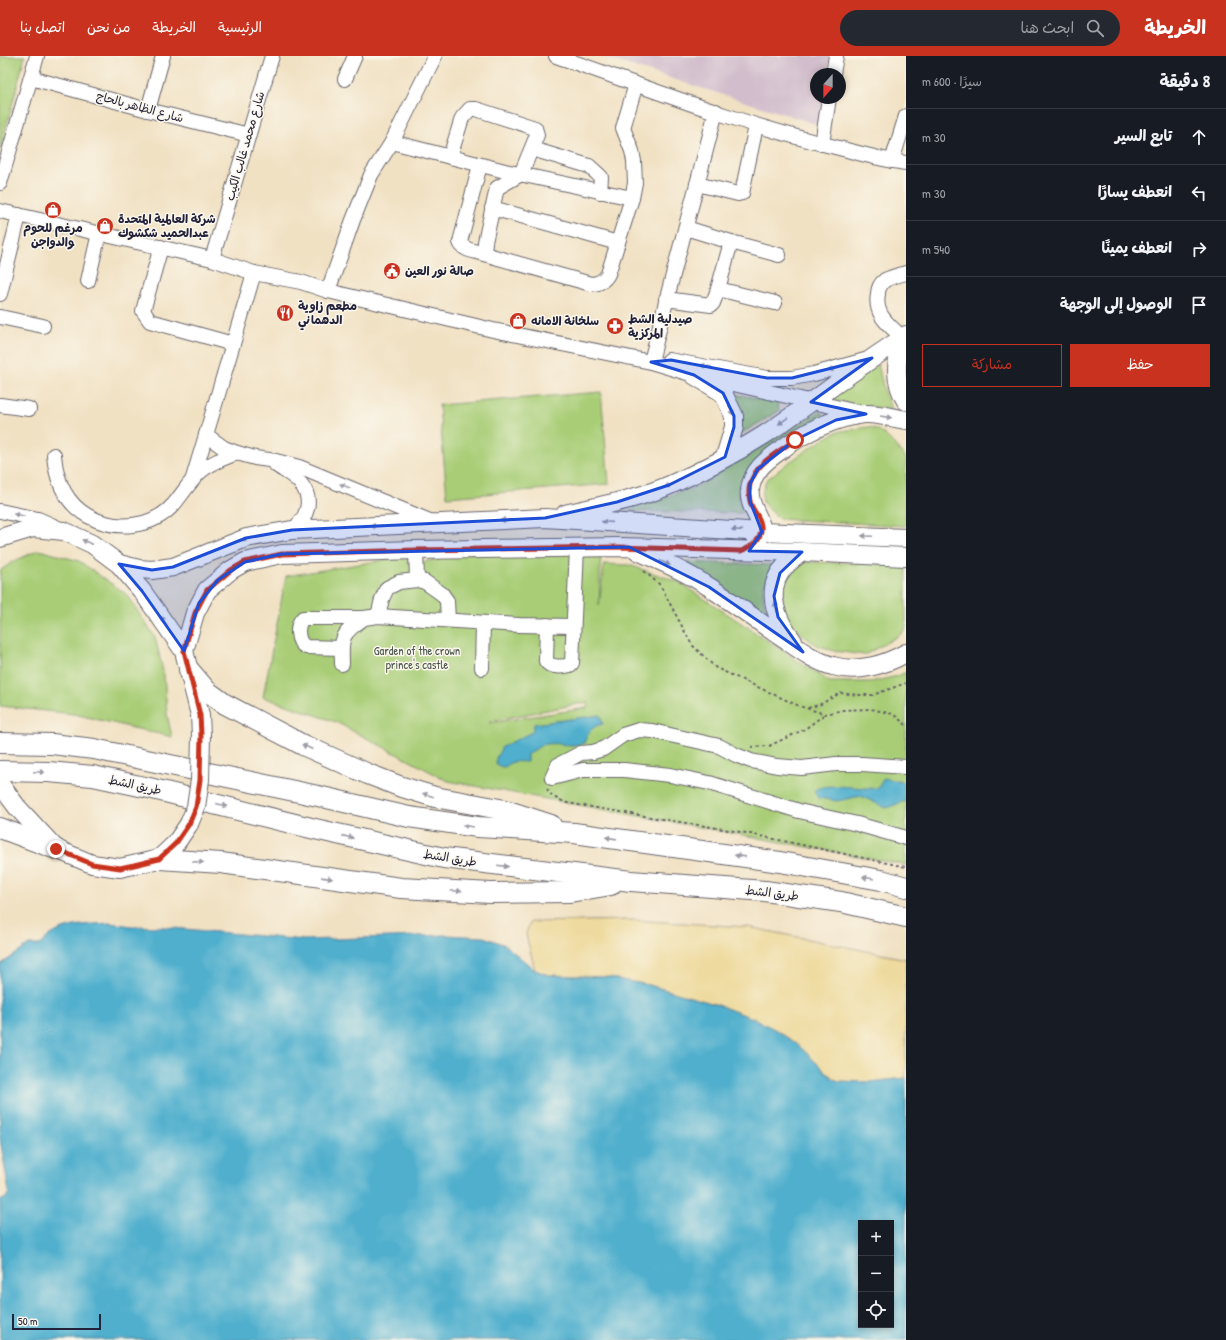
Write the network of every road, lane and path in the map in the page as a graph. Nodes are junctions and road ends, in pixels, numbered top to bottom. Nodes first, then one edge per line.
1 (37, 56) edge
2 (163, 56) edge
3 (272, 56) edge
4 (355, 56) edge
5 (435, 56) edge
6 (556, 56) edge
7 (836, 56) edge
8 (834, 68) edge
9 (31, 78) junction
10 (346, 79) dead end
11 (636, 84) junction
12 (828, 104) edge
13 (148, 110) junction
14 (716, 112) junction
15 (906, 116) edge
16 (756, 126) junction
17 (249, 135) junction
18 (392, 142) junction
19 (822, 144) junction
20 (532, 149) junction
21 (450, 157) junction
22 (899, 162) edge
23 (480, 165) junction
24 (521, 174) junction
25 (0, 183) edge
26 (697, 184) junction
27 (600, 192) junction
28 (632, 198) junction
29 (492, 208) junction
30 (0, 211) edge
31 (18, 215) junction
32 (686, 228) junction
33 (99, 234) junction
34 (731, 242) junction
35 (618, 243) junction
36 (161, 247) junction
37 (484, 254) junction
38 (779, 255) dead end
39 (212, 260) junction
40 (254, 273) junction
41 (906, 273) edge
42 (88, 281) dead end
43 (718, 289) junction
44 (328, 291) junction
45 (0, 294) edge
46 (666, 299) junction
47 (775, 304) dead end
48 (0, 317) edge
49 (43, 326) dead end
50 (904, 336) edge
51 (233, 344) junction
52 (872, 358) junction
53 (651, 362) junction
54 (694, 375) junction
55 (906, 401) edge
56 (811, 402) junction
57 (0, 405) edge
58 (29, 409) dead end
59 (866, 414) junction
60 (906, 420) edge
61 (206, 435) junction
62 (237, 453) junction
63 (54, 455) dead end
64 (725, 458) junction
65 (265, 459) junction
66 (192, 482) junction
67 (0, 511) edge
68 (545, 518) junction
69 (432, 523) junction
70 (292, 530) junction
71 (64, 531) junction
72 (762, 532) junction
73 (0, 538) edge
74 (906, 538) edge
75 (629, 547) junction
76 (578, 548) junction
77 (416, 550) junction
78 (741, 551) junction
79 (802, 552) junction
80 (906, 557) edge
81 (118, 564) junction
82 (639, 566) dead end
83 (417, 580) junction
84 (378, 616) junction
85 (364, 618) junction
86 (448, 620) junction
87 (483, 623) junction
88 (547, 625) junction
89 (574, 626) junction
90 (342, 648) junction
91 (184, 651) junction
92 (803, 652) junction
93 (906, 653) edge
94 (342, 664) dead end
95 (482, 668) dead end
96 (189, 670) junction
97 (906, 683) edge
98 (806, 708) junction
99 (825, 714) junction
100 (906, 725) edge
101 (0, 743) edge
102 (748, 747) dead end
103 (906, 767) edge
104 (0, 771) edge
105 (552, 778) junction
106 (0, 784) edge
107 (0, 828) edge
108 (574, 833) junction
109 (906, 838) edge
110 (56, 849) junction
111 (159, 859) junction
112 (906, 867) edge
113 (631, 881) junction
114 (906, 887) edge
115 (906, 917) edge

1 - 9 street
2 - 13 street
3 - 17 street, شارع محمد غالب الكيب
4 - 10 street
5 - 18 street
6 - 11 street
7 - 8 street
9 - 13 street, شارع الظاهر بالحاج
9 - 25 street
11 - 14 street
11 - 28 street
12 - 19 street
13 - 17 street, شارع الظاهر بالحاج
14 - 16 street
14 - 26 street
15 - 22 street
16 - 19 street
16 - 26 street
17 - 39 street, شارع محمد غالب الكيب
18 - 21 street
18 - 44 street
19 - 22 street
20 - 21 street
20 - 24 street
20 - 27 street
21 - 23 street
23 - 24 street
23 - 37 street
24 - 27 street
24 - 29 street
26 - 32 street
27 - 28 street
28 - 35 street
29 - 35 street
29 - 37 street
30 - 31 street
31 - 33 street
31 - 45 street
32 - 34 street
32 - 46 street
33 - 36 street
33 - 42 street
34 - 38 street
34 - 43 street
35 - 37 street
36 - 39 street
36 - 51 street
39 - 40 street
40 - 44 street
40 - 51 street
41 - 50 street
43 - 46 street
43 - 47 street
44 - 53 street
46 - 53 street
48 - 49 street
50 - 52 main road
50 - 55 main road
51 - 61 street
52 -> 53 street
52 - 56 main road
53 - 54 street
54 - 56 street
54 -> 64 main road
56 - 59 street
56 -> 64 main road
57 - 58 street
59 -> 60 main road
59 - 72 main road
61 - 62 street
61 - 66 street
62 - 65 street
62 - 66 street
63 - 66 street
64 -> 68 main road
69 -> 65 street
65 - 70 street
71 -> 67 street
68 -> 69 main road
72 -> 68 main road
69 -> 70 main road
70 -> 81 main road
71 - 73 main road
81 -> 71 main road
74 -> 72 main road
72 - 78 main road
75 - 76 main road
75 - 78 main road
75 -> 92 main road
76 - 77 main road
76 - 89 street
77 - 83 street
77 - 91 main road
78 - 79 main road
79 - 80 main road
92 -> 79 main road
91 -> 81 main road
82 - 98 path
83 - 84 street
83 - 86 street
84 - 85 street
84 - 86 street
85 - 90 street
85 - 90 street
86 - 87 street
87 - 88 street
87 - 95 street
88 - 89 street
88 - 89 street
90 - 94 street
91 - 96 main road
92 - 93 main road
108 -> 96 highway
96 - 111 main road, bridge
97 - 98 path
98 - 99 path
99 - 100 path
99 - 102 path
108 -> 101 highway
103 - 105 street
104 -> 113 highway, طريق الشط
105 - 109 street
105 - 112 path
106 - 110 main road
107 - 110 highway
114 -> 108 highway
110 - 111 main road
111 -> 113 highway
113 - 115 highway, طريق الشط

